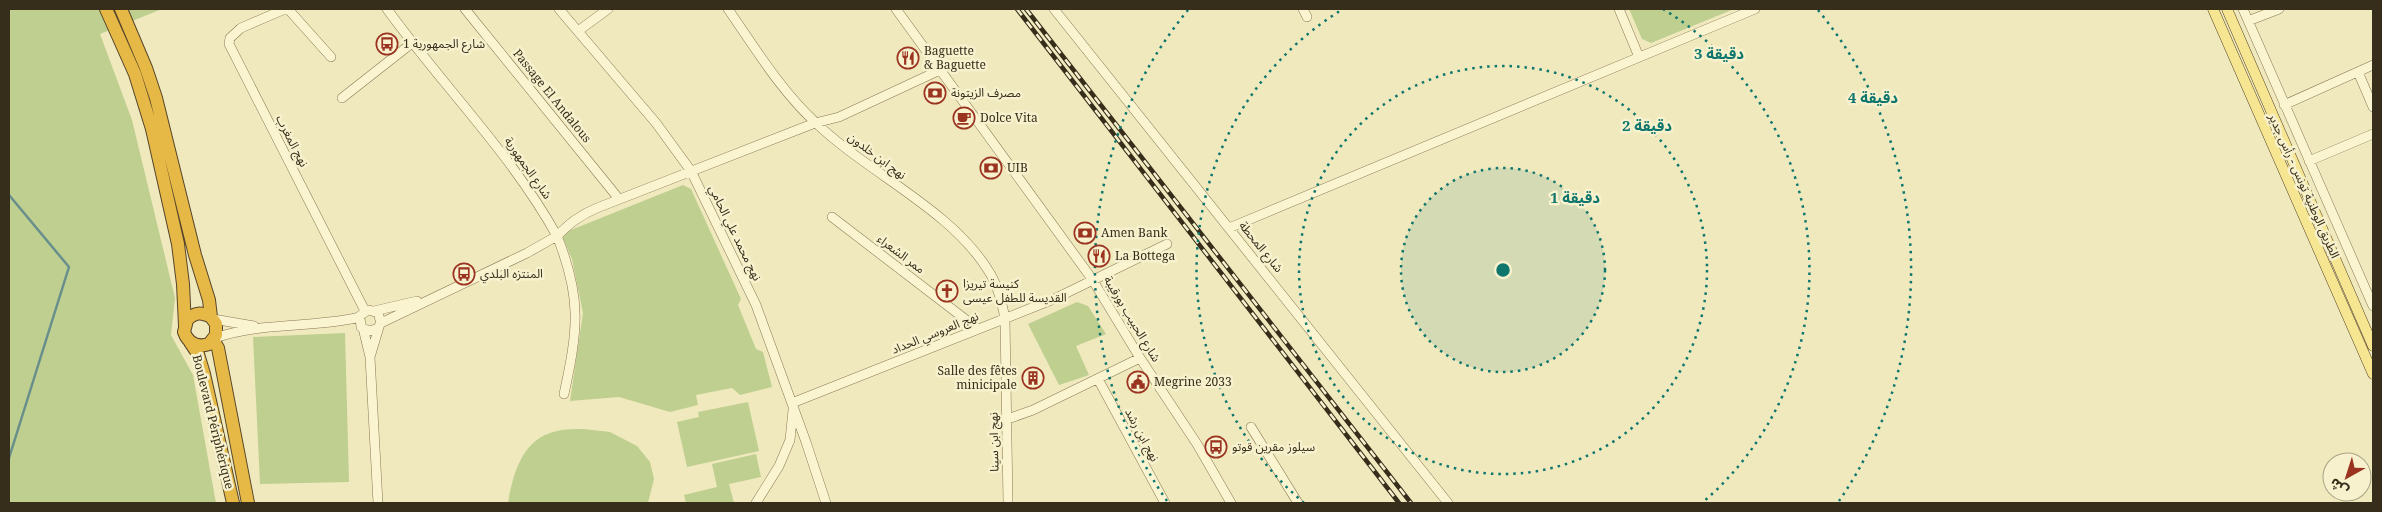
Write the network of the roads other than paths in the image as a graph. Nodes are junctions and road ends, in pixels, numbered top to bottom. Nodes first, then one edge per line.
1 (106, 9) edge
2 (120, 9) edge
3 (287, 9) edge
4 (387, 9) edge
5 (465, 9) edge
6 (559, 9) edge
7 (608, 9) edge
8 (728, 9) edge
9 (896, 9) edge
10 (1054, 9) edge
11 (1619, 9) edge
12 (1755, 9) edge
13 (2212, 9) edge
14 (2227, 9) edge
15 (2243, 9) edge
16 (2279, 9) edge
17 (2248, 21) junction
18 (578, 31) junction
19 (412, 43) junction
20 (331, 57) dead end
21 (1639, 57) junction
22 (2373, 65) edge
23 (940, 70) junction
24 (2358, 72) junction
25 (342, 98) dead end
26 (2284, 105) junction
27 (2373, 108) edge
28 (815, 123) junction
29 (2373, 134) edge
30 (2309, 161) junction
31 (691, 171) junction
32 (619, 199) junction
33 (832, 217) dead end
34 (1229, 228) junction
35 (557, 236) junction
36 (1167, 244) dead end
37 (1092, 279) junction
38 (432, 298) junction
39 (2373, 306) edge
40 (212, 318) junction
41 (365, 319) junction
42 (1005, 320) junction
43 (380, 325) junction
44 (185, 326) junction
45 (259, 327) junction
46 (978, 329) junction
47 (214, 339) junction
48 (190, 342) junction
49 (2373, 346) edge
50 (370, 356) junction
51 (1140, 358) junction
52 (2373, 374) edge
53 (1098, 379) junction
54 (564, 394) dead end
55 (793, 405) junction
56 (1005, 420) junction
57 (1251, 427) dead end
58 (234, 503) edge
59 (248, 503) edge
60 (378, 503) edge
61 (756, 503) edge
62 (826, 503) edge
63 (1008, 503) edge
64 (1165, 503) edge
65 (1231, 503) edge
66 (1298, 503) edge
67 (1448, 503) edge

1 - 44 highway
2 - 40 highway
3 - 20 street
3 - 41 street, نهج المغرب
4 - 19 street, شارع الجمهورية
5 - 32 street, Passage El Andalous
6 - 18 street, نهج محمد علي الحامي
7 - 18 street
8 - 28 street, نهج ابن خلدون
9 - 23 street, شارع الحبيب بورقيبة
10 - 34 street, شارع المحطة
11 - 21 street
12 - 21 street
13 - 52 main road, الطريق الوطنية تونس - رأس جدير
14 - 49 main road, الطريق الوطنية تونس - رأس جدير
15 - 17 street
16 - 17 street
17 - 26 street
18 - 31 street, نهج محمد علي الحامي
19 - 25 street
19 - 35 street, شارع الجمهورية
21 - 34 street
22 - 24 street
23 - 28 street
23 - 37 street, شارع الحبيب بورقيبة
24 - 26 street
24 - 27 street
26 - 30 street
28 - 31 street
28 - 42 street, نهج ابن خلدون
29 - 30 street
30 - 39 street
31 - 32 street
31 - 55 street, نهج محمد علي الحامي
32 - 35 street
33 - 46 street, ممر الشعراء
34 - 67 street, شارع المحطة
35 - 38 street
35 - 54 street, شارع الجمهورية
36 - 37 street, نهج العروسي الحداد
37 - 42 street, نهج العروسي الحداد
37 - 51 street, شارع الحبيب بورقيبة
38 - 41 street
38 - 43 street
40 - 44 highway
40 - 45 street
40 - 47 highway
41 - 43 street
41 - 43 street
41 - 45 street
41 - 50 street
42 - 46 street, نهج العروسي الحداد
42 - 56 street, نهج ابن سينا
43 - 50 street
44 - 48 highway
45 - 47 street
46 - 55 street, نهج العروسي الحداد
47 - 48 highway
47 - 59 highway, Boulevard Périphérique
48 - 58 highway, Boulevard Périphérique
50 - 60 street
51 - 53 street
51 - 65 street, شارع الحبيب بورقيبة
53 - 56 street
53 - 64 street, نهج ابن رشد
55 - 61 street
55 - 62 street, نهج محمد علي الحامي
56 - 63 street, نهج ابن سينا
57 - 66 street

